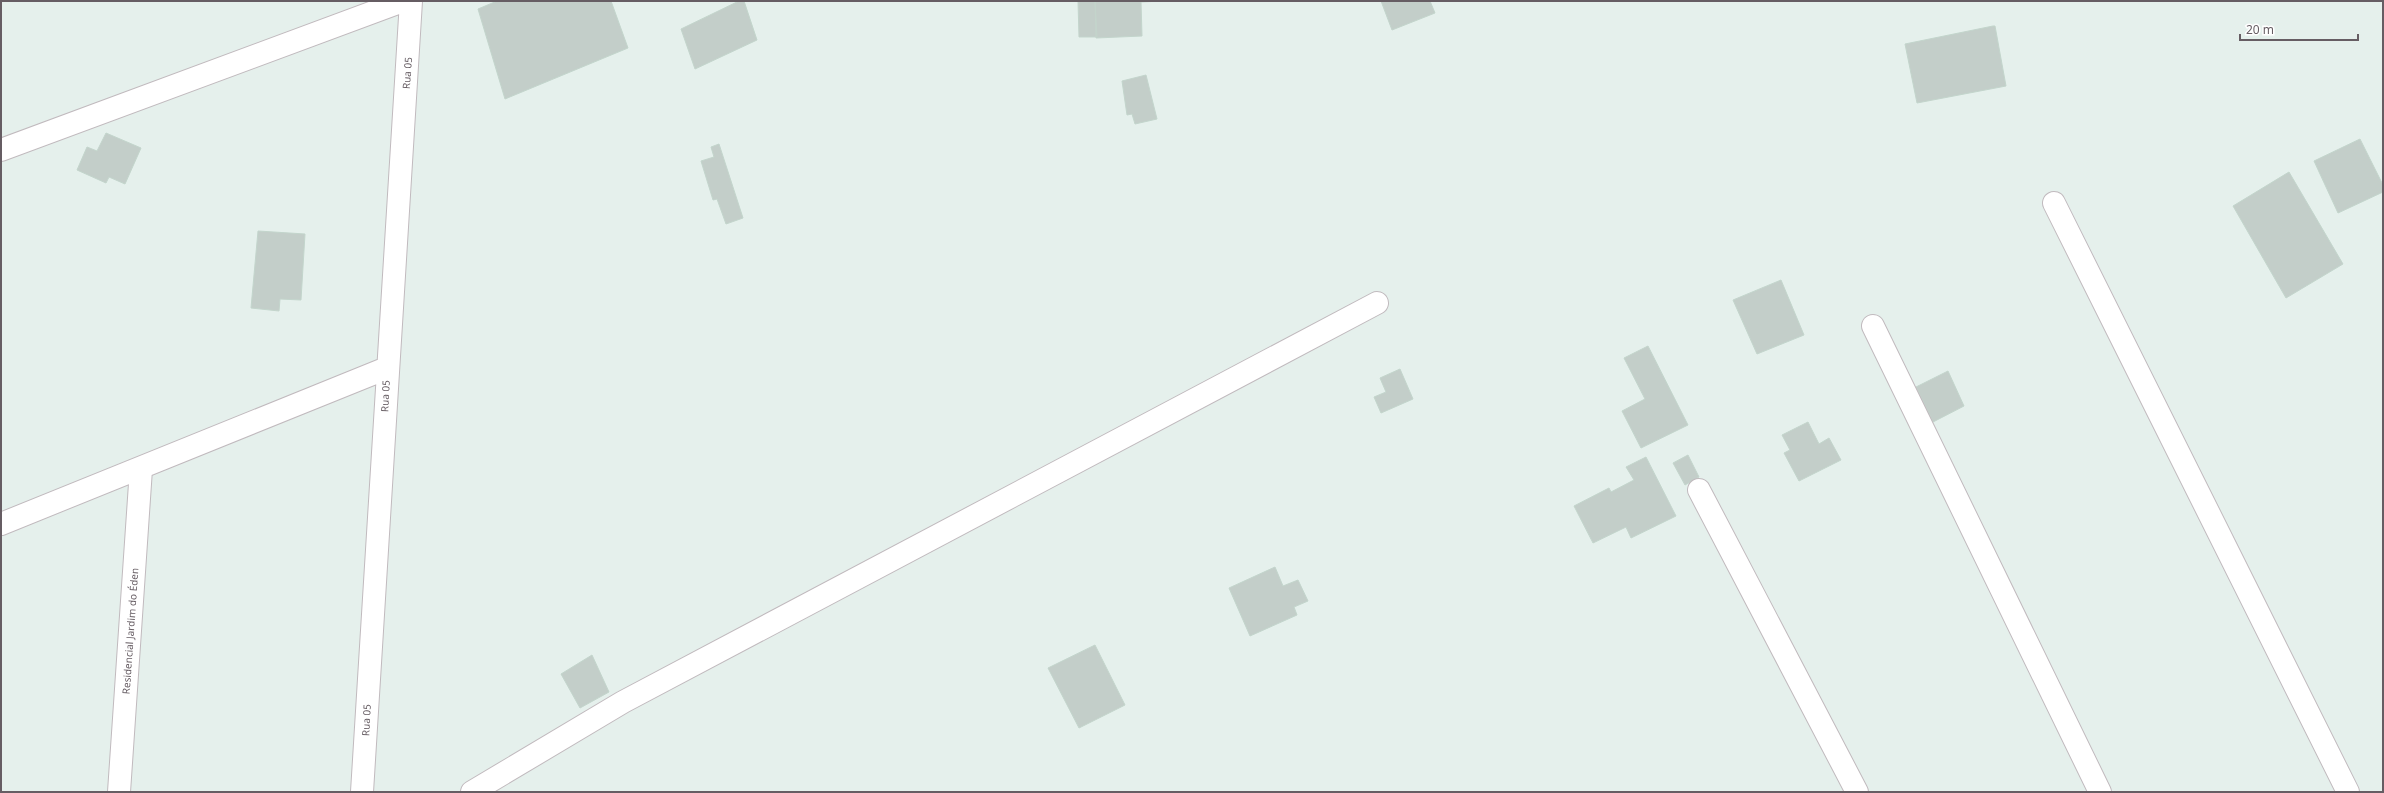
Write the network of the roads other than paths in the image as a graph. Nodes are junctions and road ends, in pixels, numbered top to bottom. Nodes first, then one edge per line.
1 (403, 1) edge
2 (411, 1) edge
3 (1, 150) edge
4 (2054, 203) dead end
5 (1377, 303) dead end
6 (1873, 326) dead end
7 (387, 368) junction
8 (141, 469) junction
9 (1699, 490) dead end
10 (1, 524) edge
11 (119, 792) edge
12 (362, 792) edge
13 (472, 792) edge
14 (1857, 792) edge
15 (2100, 792) edge
16 (2348, 792) edge

1 - 3 street
2 - 7 street, Rua 05
4 - 16 street
5 - 13 street
6 - 15 street
7 - 8 street
7 - 12 street, Rua 05
8 - 10 street
8 - 11 street, Residencial Jardim do Éden
9 - 14 street

